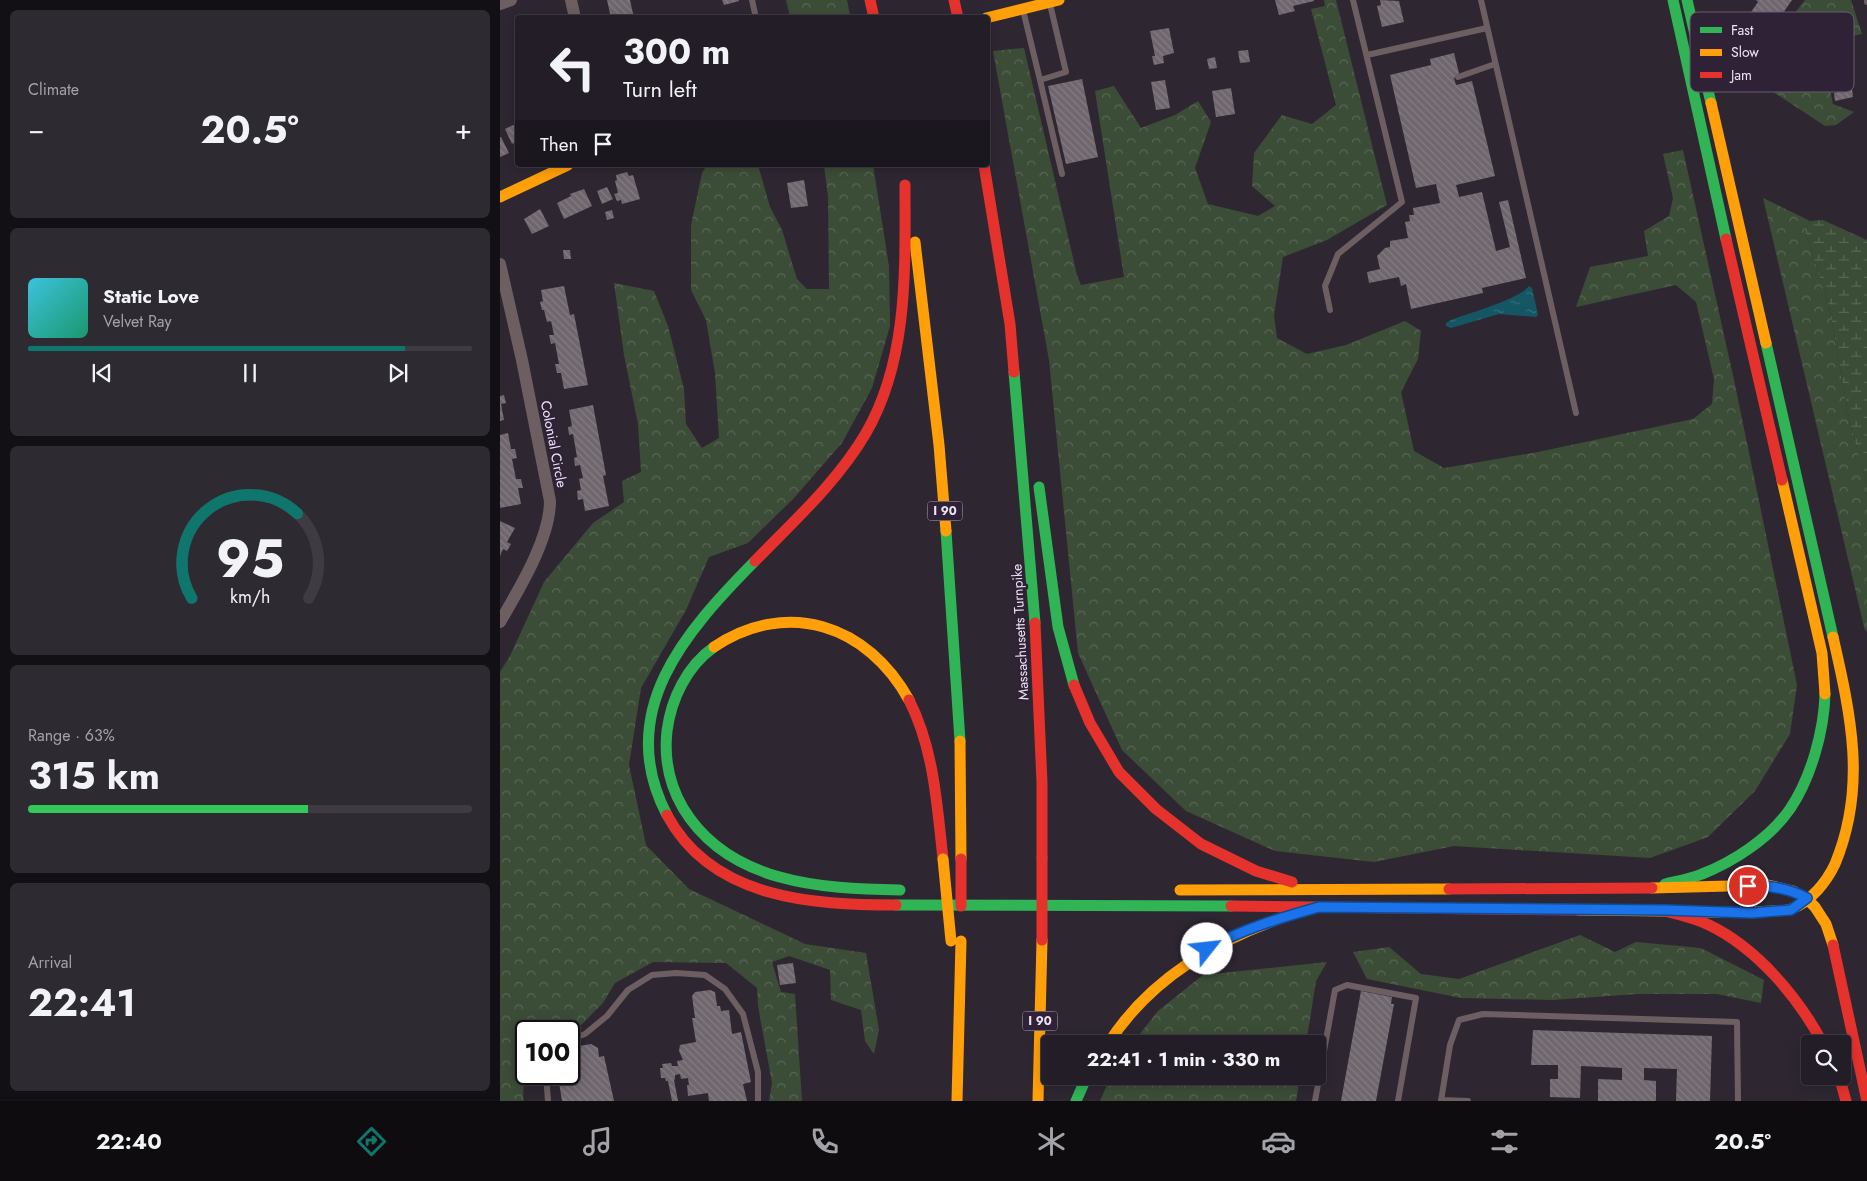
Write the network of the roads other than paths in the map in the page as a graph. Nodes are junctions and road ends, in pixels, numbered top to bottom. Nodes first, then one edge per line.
1 (511, 0) edge
2 (571, 0) edge
3 (752, 0) edge
4 (954, 0) edge
5 (1354, 0) edge
6 (1481, 0) edge
7 (1673, 0) edge
8 (1687, 0) edge
9 (1057, 1) edge
10 (500, 4) edge
11 (1023, 9) junction
12 (1690, 13) edge
13 (574, 15) edge
14 (755, 15) edge
15 (957, 15) edge
16 (990, 17) edge
17 (1487, 28) junction
18 (1367, 55) junction
19 (1495, 64) junction
20 (1690, 75) edge
21 (1458, 77) dead end
22 (1040, 80) junction
23 (1694, 92) edge
24 (1708, 92) edge
25 (564, 167) edge
26 (984, 167) edge
27 (903, 172) dead end
28 (1062, 174) dead end
29 (906, 185) junction
30 (500, 196) edge
31 (500, 264) edge
32 (1330, 310) dead end
33 (1010, 324) junction
34 (1576, 413) dead end
35 (1031, 435) dead end
36 (1037, 473) dead end
37 (500, 622) edge
38 (1312, 888) junction
39 (1652, 888) junction
40 (908, 890) dead end
41 (934, 890) dead end
42 (975, 890) dead end
43 (1030, 890) dead end
44 (1050, 890) dead end
45 (1173, 890) dead end
46 (1807, 898) junction
47 (1319, 907) junction
48 (1666, 910) junction
49 (956, 941) junction
50 (1115, 1035) edge
51 (1818, 1035) edge
52 (580, 1036) edge
53 (547, 1085) edge
54 (1083, 1085) edge
55 (1842, 1085) edge
56 (1441, 1100) edge
57 (548, 1101) edge
58 (758, 1101) edge
59 (958, 1101) edge
60 (1038, 1101) edge
61 (1076, 1101) edge
62 (1316, 1101) edge
63 (1398, 1101) edge
64 (1468, 1101) edge
65 (1738, 1101) edge
66 (1846, 1101) edge
67 (1867, 1101) edge

1 - 10 street
2 - 13 street
3 - 14 lane
4 - 15 main road
5 - 18 lane
6 - 17 lane
7 - 20 main road
8 - 12 main road
9 - 11 main road
9 - 22 lane
11 - 16 main road
11 - 22 lane
17 - 18 lane
17 - 19 lane
18 - 32 lane
19 - 21 lane
19 - 34 lane
22 - 28 lane
23 - 39 main road
24 - 46 main road
25 - 30 main road
26 - 33 main road, Massachusetts Turnpike / I 90
27 - 29 main road, I 90
29 - 47 main road
29 - 49 main road, I 90, bridge
31 - 37 street, Colonial Circle
33 - 35 main road
33 - 60 main road, Massachusetts Turnpike / I 90, bridge
36 - 38 main road
38 - 39 main road
38 - 45 main road
39 - 46 main road
40 - 49 main road, bridge
41 - 42 main road
43 - 44 main road
46 - 48 main road
46 - 67 main road
47 - 48 main road
47 - 50 main road
48 - 51 main road
49 - 59 main road
52 - 58 lane
53 - 57 lane
54 - 61 main road
55 - 66 main road
56 - 64 lane
56 - 65 lane
62 - 63 lane

